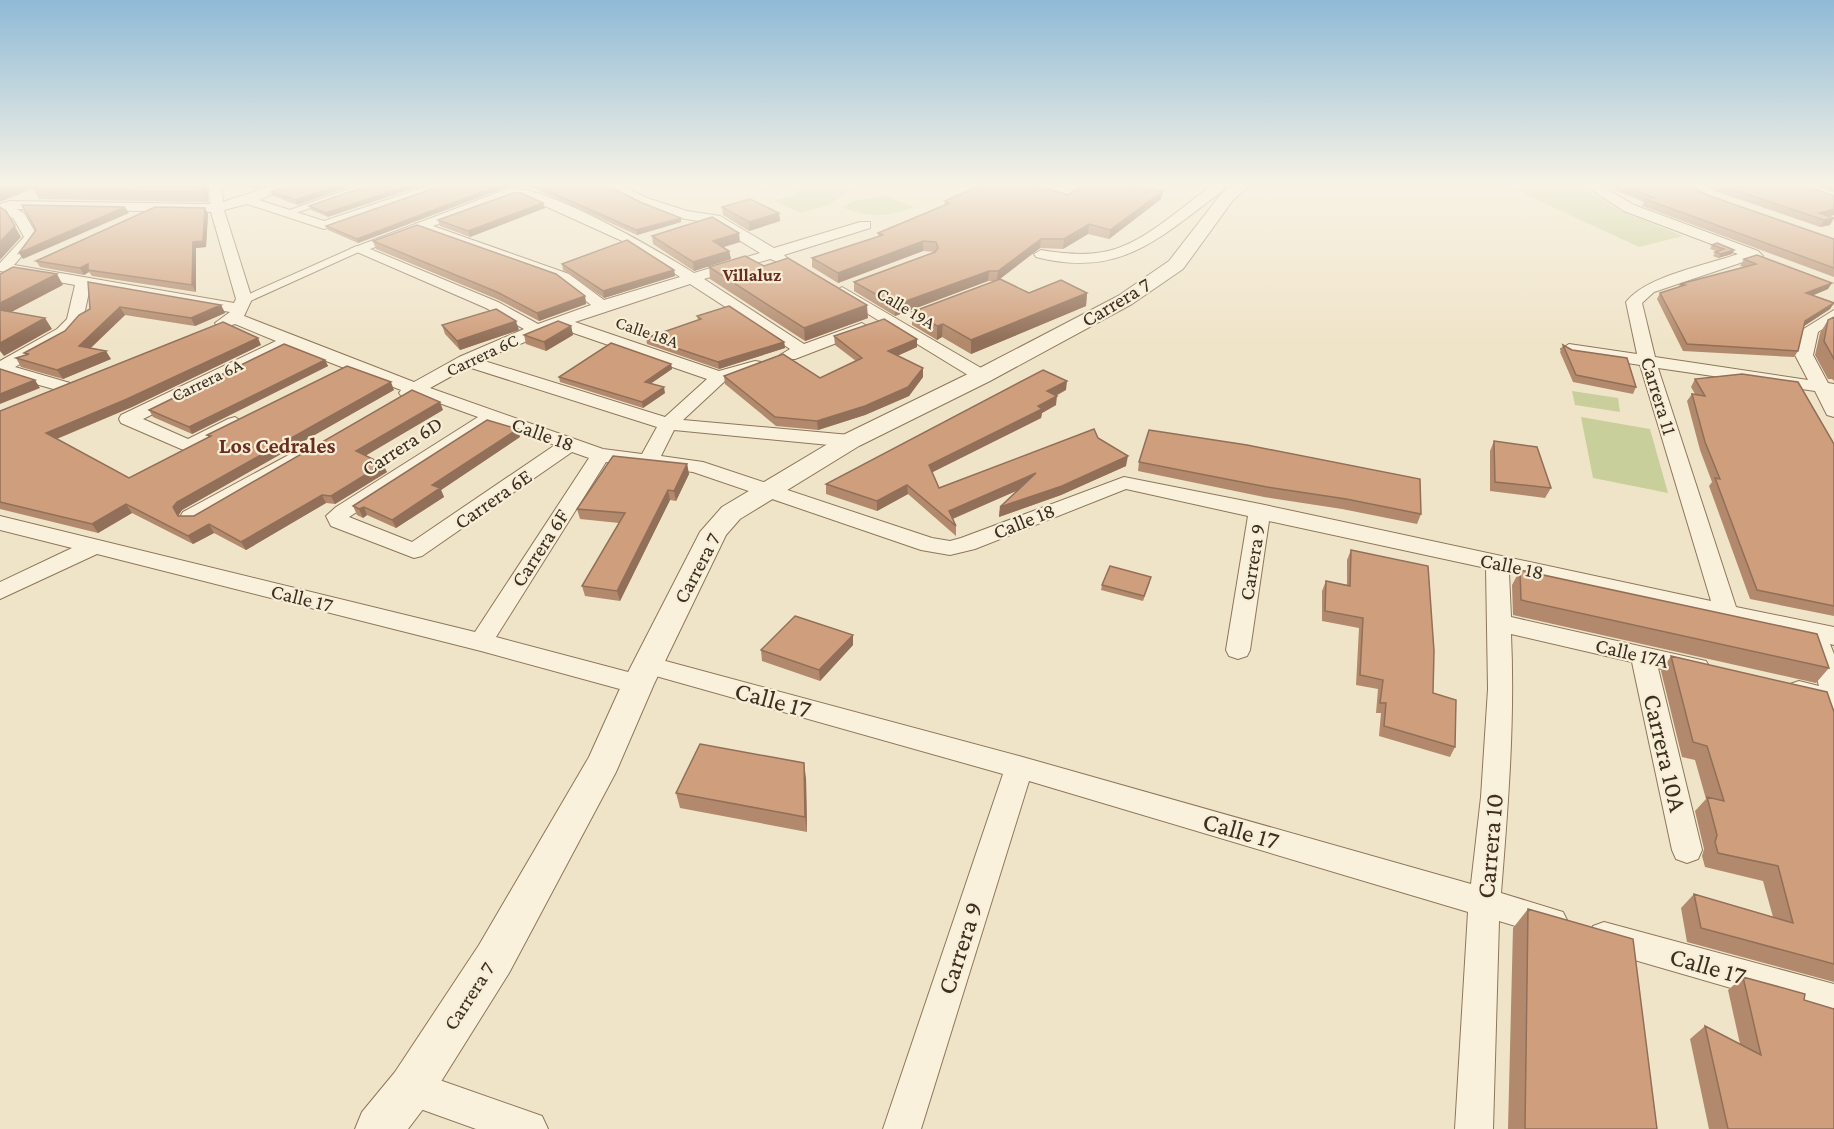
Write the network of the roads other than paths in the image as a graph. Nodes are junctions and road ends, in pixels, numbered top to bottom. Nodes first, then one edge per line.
1 (31, 236) edge
2 (223, 236) edge
3 (393, 236) edge
4 (450, 236) edge
5 (621, 236) edge
6 (657, 236) edge
7 (742, 236) edge
8 (833, 236) edge
9 (1156, 236) edge
10 (1194, 236) edge
11 (1704, 236) edge
12 (636, 242) junction
13 (357, 249) junction
14 (1041, 254) edge
15 (1753, 254) junction
16 (773, 255) junction
17 (38, 260) edge
18 (1773, 262) edge
19 (792, 265) edge
20 (5, 272) edge
21 (694, 279) junction
22 (84, 280) junction
23 (858, 282) edge
24 (602, 306) junction
25 (240, 309) junction
26 (916, 315) edge
27 (1834, 315) edge
28 (890, 321) junction
29 (562, 323) junction
30 (537, 330) junction
31 (203, 331) edge
32 (287, 342) junction
33 (1569, 349) edge
34 (803, 350) junction
35 (1647, 360) junction
36 (465, 361) junction
37 (349, 365) junction
38 (0, 368) edge
39 (328, 375) edge
40 (982, 376) junction
41 (719, 377) junction
42 (85, 378) edge
43 (64, 387) junction
44 (417, 388) junction
45 (1827, 388) edge
46 (43, 396) edge
47 (396, 400) edge
48 (1834, 411) edge
49 (248, 416) edge
50 (493, 416) junction
51 (668, 424) junction
52 (324, 441) edge
53 (850, 441) junction
54 (570, 444) junction
55 (600, 455) junction
56 (648, 461) junction
57 (769, 489) junction
58 (1260, 510) junction
59 (190, 517) edge
60 (0, 523) edge
61 (93, 547) junction
62 (414, 551) joint
63 (1497, 562) junction
64 (0, 591) edge
65 (1726, 612) junction
66 (1499, 623) junction
67 (1824, 633) edge
68 (480, 642) junction
69 (1238, 650) dead end
70 (1643, 656) junction
71 (1722, 674) edge
72 (643, 675) junction
73 (1778, 686) edge
74 (1834, 691) edge
75 (1834, 699) edge
76 (1019, 767) junction
77 (1687, 850) dead end
78 (1484, 903) junction
79 (1834, 1001) edge
80 (411, 1088) junction
81 (513, 1127) edge
82 (379, 1129) edge
83 (902, 1129) edge
84 (1474, 1129) edge

1 - 20 street
2 - 25 street
3 - 13 street
4 - 24 street, Calle 18A
5 - 12 street
6 - 12 street
7 - 16 street
8 - 16 street, Carrera 6C
9 - 14 street
10 - 40 street, Carrera 7
11 - 15 street
12 - 21 street
13 - 25 street
13 - 30 street
15 - 18 street
15 - 35 street, Carrera 11
16 - 19 street
16 - 21 street, Carrera 6C
17 - 20 street
20 - 22 street, Calle 18
21 - 24 street, Carrera 6C
21 - 34 street
22 - 25 street, Calle 18
22 - 38 street
23 - 28 street, Calle 19A
24 - 29 street, Carrera 6C
25 - 31 street
25 - 32 street, Calle 18
26 - 28 street
27 - 45 street
28 - 34 street
28 - 40 street, Calle 19A
29 - 30 street, Carrera 6C
29 - 41 street, Calle 18A
30 - 36 street, Carrera 6C
32 - 37 street, Calle 18
32 - 49 street, Carrera 6A
33 - 35 street
34 - 41 street
35 - 45 street
35 - 65 street, Carrera 11
36 - 44 street, Carrera 6C
36 - 51 street
37 - 39 street
37 - 44 street, Calle 18
38 - 43 street
40 - 53 street, Carrera 7
41 - 51 street
42 - 43 street
43 - 46 street
44 - 47 street, Carrera 6C
44 - 50 street, Calle 18
45 - 48 street
50 - 54 street, Calle 18
50 - 62 street, Carrera 6D
51 - 53 street
51 - 56 street
52 - 59 street
53 - 57 street, Carrera 7
54 - 55 street, Calle 18
54 - 62 street, Carrera 6E
55 - 56 street, Calle 18
55 - 68 street, Carrera 6F
56 - 57 street, Calle 18
57 - 58 street, Calle 18
57 - 72 street, Carrera 7
58 - 63 street, Calle 18
58 - 69 street, Carrera 9
60 - 61 street, Calle 17
61 - 64 street
61 - 68 street, Calle 17
63 - 65 street, Calle 18
63 - 66 street, Carrera 10
65 - 67 street, Calle 18
66 - 70 street, Calle 17A
66 - 78 street, Carrera 10
67 - 74 street
68 - 72 street, Calle 17
70 - 71 street, Calle 17A
70 - 77 street, Carrera 10A
72 - 76 street, Calle 17
72 - 80 street, Carrera 7
73 - 75 street
76 - 78 street, Calle 17
76 - 83 street, Carrera 9
78 - 79 street, Calle 17
78 - 84 street, Carrera 10
80 - 81 street
80 - 82 street, Carrera 7

